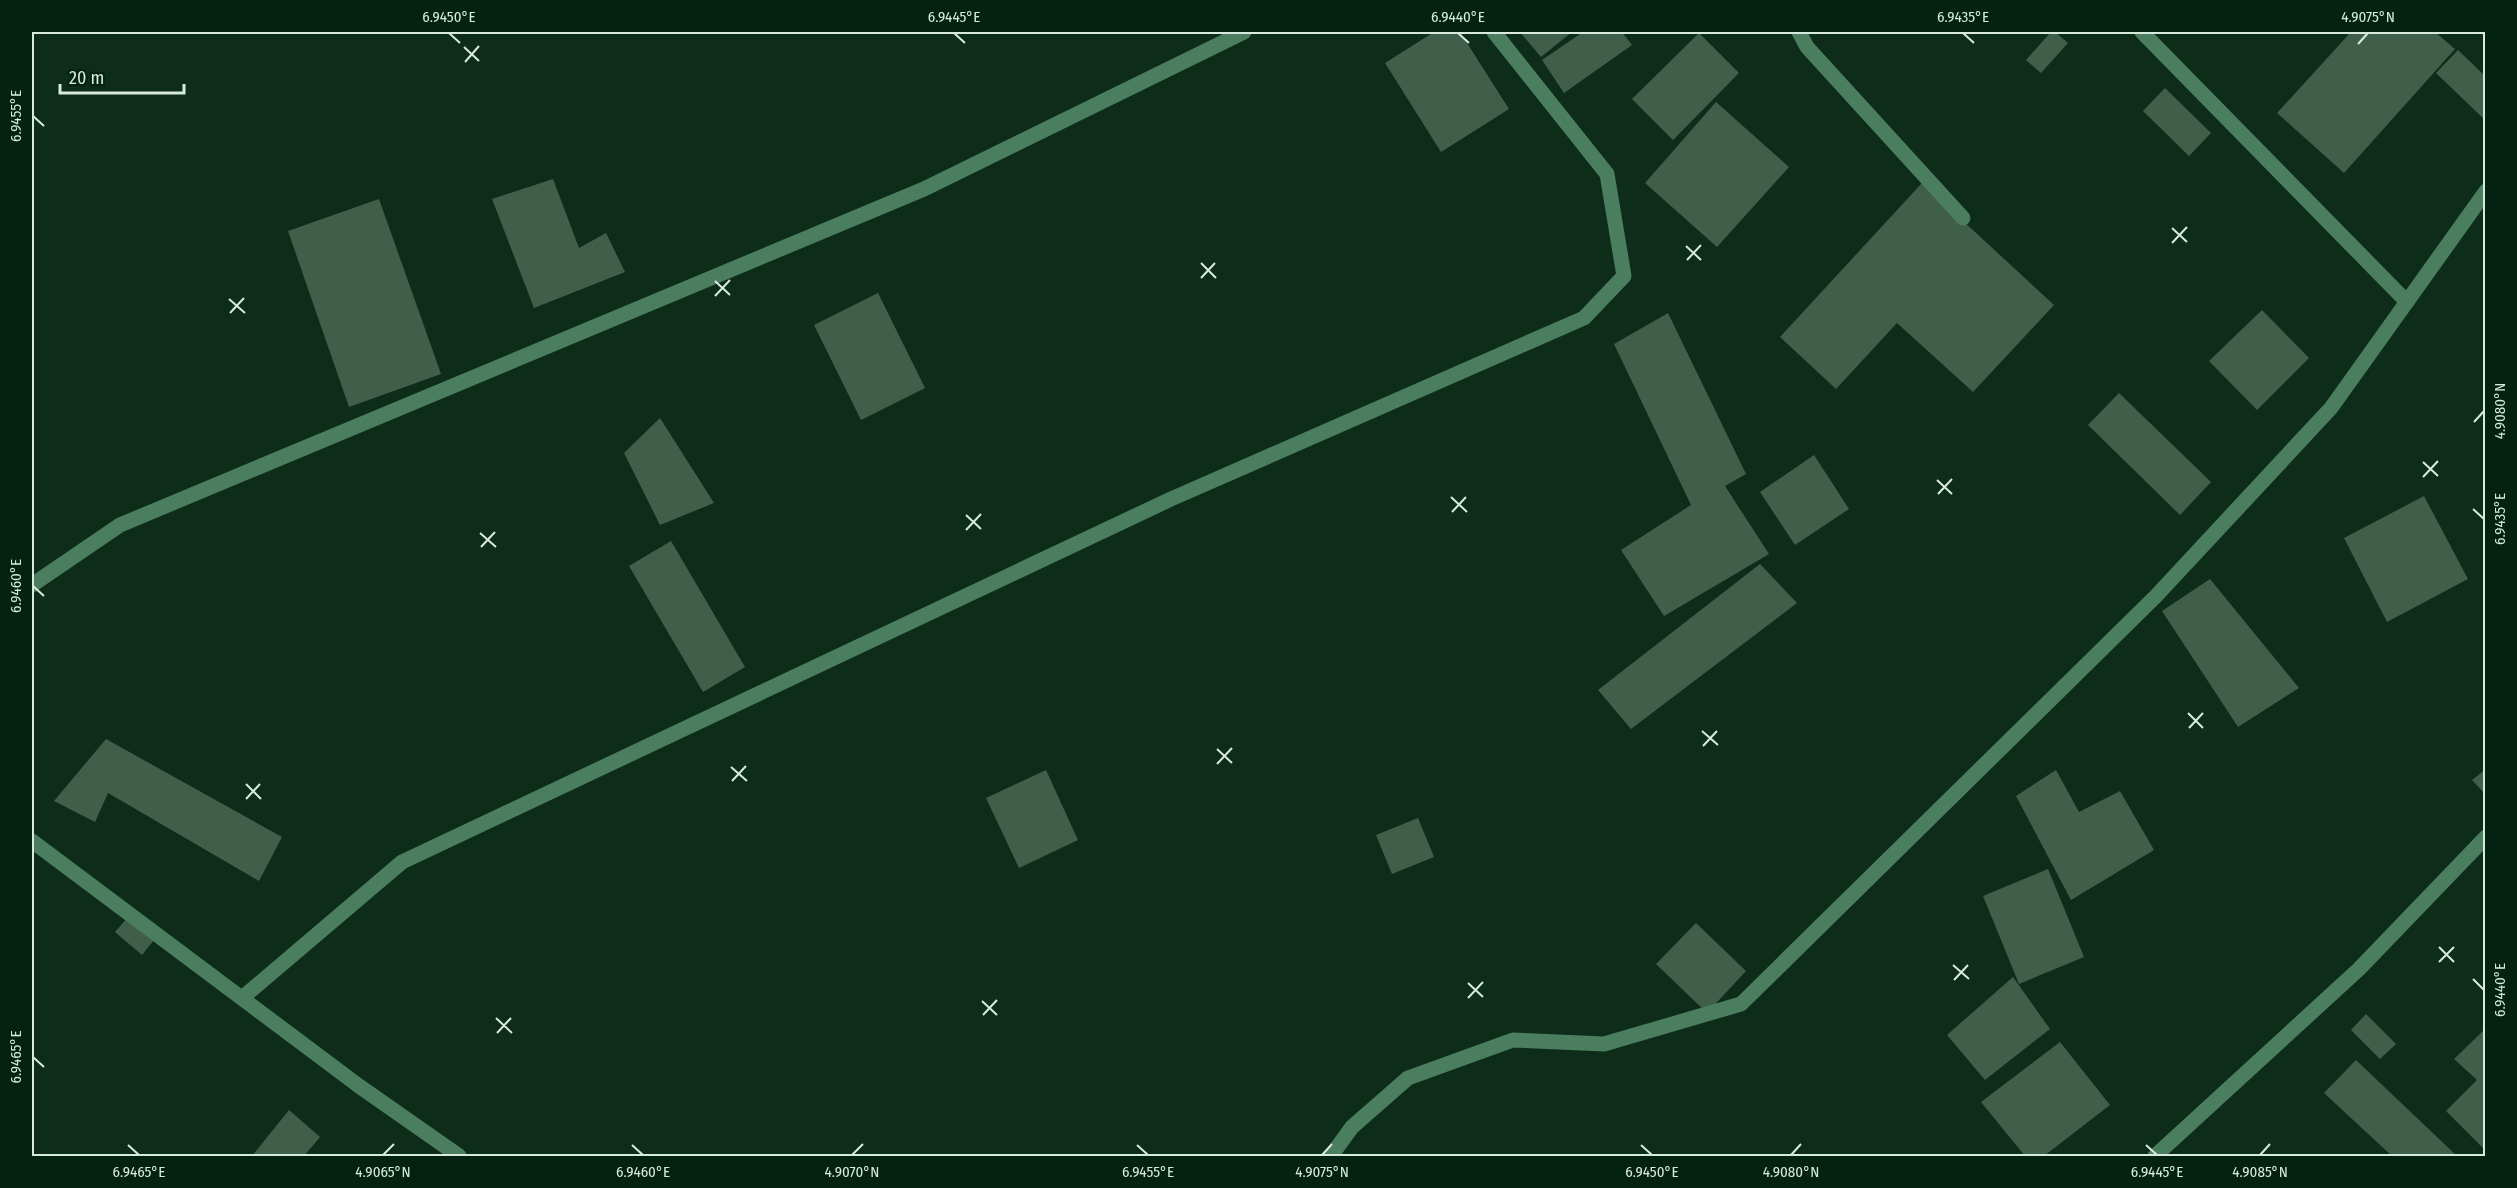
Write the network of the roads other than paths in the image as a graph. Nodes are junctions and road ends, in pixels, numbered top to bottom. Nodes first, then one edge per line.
1 (1244, 32) edge
2 (1494, 32) edge
3 (1799, 32) edge
4 (2142, 32) edge
5 (2486, 191) edge
6 (1964, 218) dead end
7 (2407, 302) junction
8 (32, 585) edge
9 (2486, 837) edge
10 (32, 841) edge
11 (242, 998) junction
12 (459, 1156) edge
13 (1331, 1156) edge
14 (2155, 1156) edge

1 - 8 street
2 - 11 street
3 - 6 street
4 - 7 street
5 - 7 street
7 - 13 street
9 - 14 street
10 - 11 street
11 - 12 street

